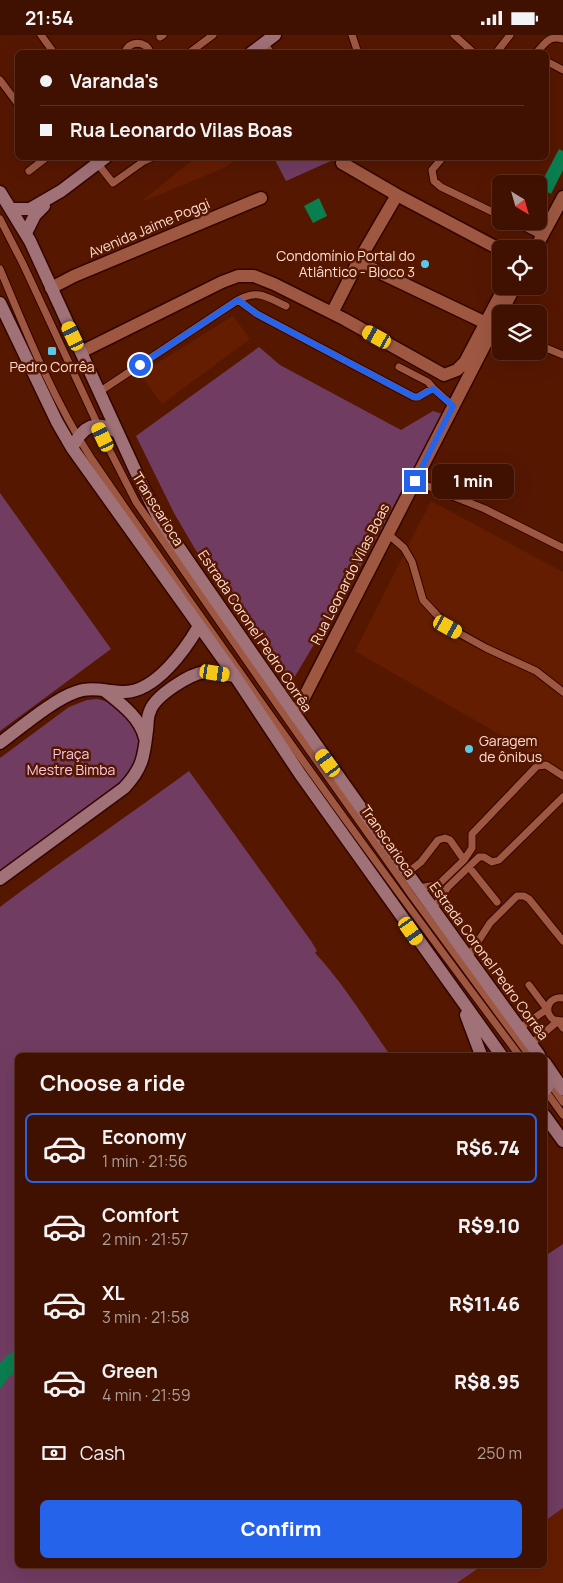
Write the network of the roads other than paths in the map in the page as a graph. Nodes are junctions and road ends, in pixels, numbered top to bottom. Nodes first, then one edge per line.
1 (41, 35) edge
2 (213, 35) edge
3 (275, 35) edge
4 (352, 35) edge
5 (454, 35) edge
6 (510, 35) edge
7 (204, 38) edge
8 (563, 39) edge
9 (268, 48) edge
10 (52, 50) edge
11 (126, 50) edge
12 (150, 50) edge
13 (192, 50) edge
14 (357, 50) edge
15 (471, 50) edge
16 (498, 50) edge
17 (539, 50) edge
18 (549, 63) edge
19 (563, 70) edge
20 (0, 80) edge
21 (15, 99) edge
22 (44, 160) edge
23 (146, 160) edge
24 (440, 160) edge
25 (102, 161) edge
26 (342, 163) dead end
27 (29, 171) dead end
28 (60, 191) junction
29 (0, 192) edge
30 (397, 195) junction
31 (563, 197) edge
32 (260, 198) dead end
33 (11, 209) junction
34 (492, 212) edge
35 (0, 219) edge
36 (530, 230) edge
37 (3, 231) edge
38 (26, 233) junction
39 (542, 236) junction
40 (540, 240) edge
41 (492, 245) edge
42 (358, 262) junction
43 (0, 269) edge
44 (51, 288) junction
45 (238, 300) junction
46 (0, 303) edge
47 (286, 306) dead end
48 (332, 313) junction
49 (492, 327) edge
50 (492, 328) edge
51 (492, 329) edge
52 (547, 348) edge
53 (81, 352) junction
54 (563, 355) edge
55 (399, 367) dead end
56 (433, 389) junction
57 (99, 392) junction
58 (453, 406) junction
59 (98, 425) junction
60 (117, 432) junction
61 (75, 443) junction
62 (415, 481) junction
63 (388, 534) junction
64 (563, 548) edge
65 (199, 626) junction
66 (235, 676) junction
67 (104, 690) junction
68 (563, 692) edge
69 (294, 715) junction
70 (146, 741) junction
71 (0, 743) edge
72 (563, 776) edge
73 (563, 797) edge
74 (466, 858) junction
75 (471, 865) junction
76 (407, 873) junction
77 (0, 879) edge
78 (418, 889) junction
79 (497, 902) dead end
80 (432, 910) junction
81 (563, 941) edge
82 (468, 957) junction
83 (528, 985) dead end
84 (563, 998) edge
85 (462, 1003) junction
86 (547, 1009) junction
87 (560, 1021) edge
88 (520, 1028) junction
89 (563, 1029) edge
90 (530, 1049) edge
91 (480, 1053) edge
92 (499, 1053) edge
93 (518, 1053) edge
94 (547, 1078) edge
95 (547, 1080) edge
96 (547, 1081) edge
97 (563, 1089) edge
98 (563, 1102) edge
99 (563, 1115) edge
100 (547, 1119) edge
101 (563, 1141) edge

1 - 10 lane
2 - 7 lane
3 - 9 main road
4 - 14 lane
5 - 15 lane
6 - 16 lane
7 - 13 lane
8 - 17 lane
11 - 12 lane
18 - 19 lane
20 - 21 lane
22 - 27 lane
23 - 25 lane
24 - 34 lane
25 - 28 main road
26 - 30 street
28 - 33 main road
28 - 38 main road
29 - 33 main road, Estrada Coronel Pedro Corrêa
30 - 41 street
30 - 42 street
31 - 39 street
32 - 44 street, Avenida Jaime Poggi
33 - 38 main road, Estrada Coronel Pedro Corrêa
35 - 37 lane, Transcarioca
36 - 39 lane
37 - 59 lane, Transcarioca
38 - 44 main road, Estrada Coronel Pedro Corrêa
39 - 40 street
42 - 48 street
42 - 49 street
43 - 61 lane, Transcarioca
44 - 53 main road, Estrada Coronel Pedro Corrêa
45 - 47 lane
45 - 56 lane
45 - 57 lane
46 - 61 main road
48 - 50 street
48 - 53 street
51 - 58 street, Rua Leonardo Vilas Boas
52 - 54 lane
53 - 57 main road, Estrada Coronel Pedro Corrêa
55 - 56 lane
56 - 58 lane
57 - 60 main road, Estrada Coronel Pedro Corrêa
58 - 62 street, Rua Leonardo Vilas Boas
59 - 60 main road
59 - 61 main road
59 - 90 lane, Transcarioca
60 - 69 main road, Estrada Coronel Pedro Corrêa
61 - 65 main road
61 - 93 lane, Transcarioca
62 - 63 street, Rua Leonardo Vilas Boas
62 - 64 lane
63 - 68 lane
63 - 69 street, Rua Leonardo Vilas Boas
65 - 66 main road
65 - 67 main road
66 - 70 main road
66 - 85 main road
67 - 70 main road
67 - 71 main road
69 - 76 main road, Estrada Coronel Pedro Corrêa
70 - 77 main road
72 - 74 lane
73 - 75 lane
74 - 76 lane
74 - 78 lane
75 - 79 lane
75 - 80 lane
76 - 78 main road, Estrada Coronel Pedro Corrêa
78 - 80 main road, Estrada Coronel Pedro Corrêa
80 - 82 main road, Estrada Coronel Pedro Corrêa
81 - 82 lane
82 - 88 main road, Estrada Coronel Pedro Corrêa
83 - 86 lane
84 - 86 lane
85 - 91 main road
85 - 92 main road
86 - 87 lane
86 - 88 lane
87 - 89 lane
87 - 90 lane
88 - 90 main road, Estrada Coronel Pedro Corrêa
94 - 97 main road, Estrada Coronel Pedro Corrêa
95 - 98 lane
96 - 99 lane
100 - 101 main road

